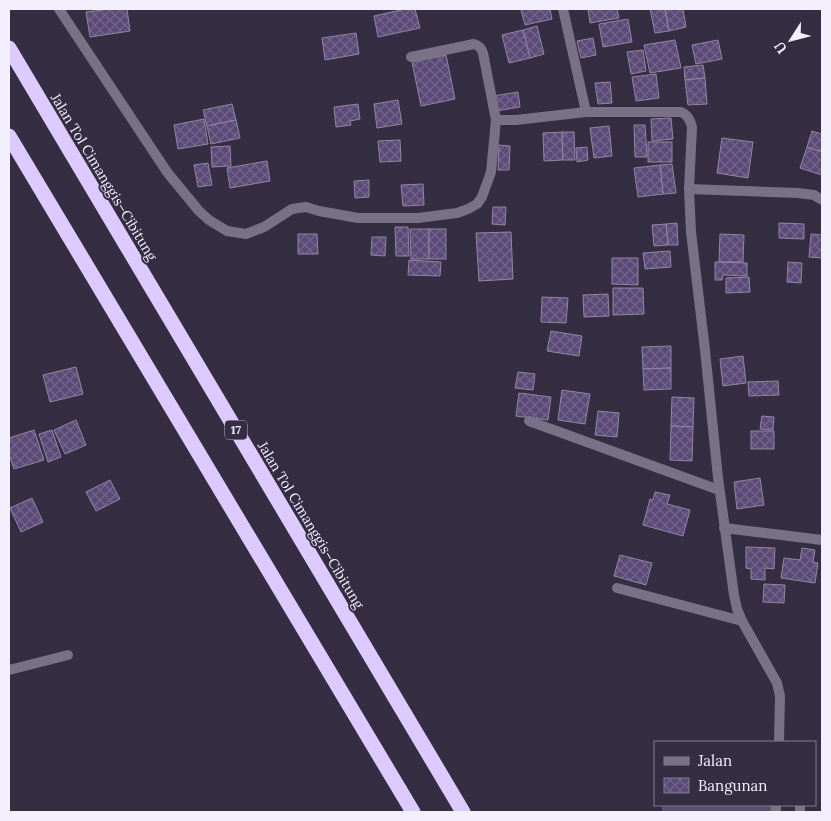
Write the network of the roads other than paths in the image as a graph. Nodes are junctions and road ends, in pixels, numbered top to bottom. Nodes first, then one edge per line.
1 (59, 9) edge
2 (563, 9) edge
3 (9, 48) edge
4 (411, 57) dead end
5 (586, 112) junction
6 (496, 120) junction
7 (9, 136) edge
8 (689, 189) junction
9 (822, 200) edge
10 (529, 421) dead end
11 (719, 490) junction
12 (724, 528) junction
13 (822, 540) edge
14 (617, 588) dead end
15 (742, 621) junction
16 (68, 655) dead end
17 (9, 670) edge
18 (779, 741) edge
19 (412, 812) edge
20 (463, 812) edge

1 - 6 street
2 - 5 street
3 - 20 highway, Jalan Tol Cimanggis–Cibitung / 17
4 - 6 street
5 - 6 street
5 - 8 street
7 - 19 highway
8 - 9 street
8 - 11 street
10 - 11 street
11 - 12 street
12 - 13 street
12 - 15 street
14 - 15 street
15 - 18 street
16 - 17 street

